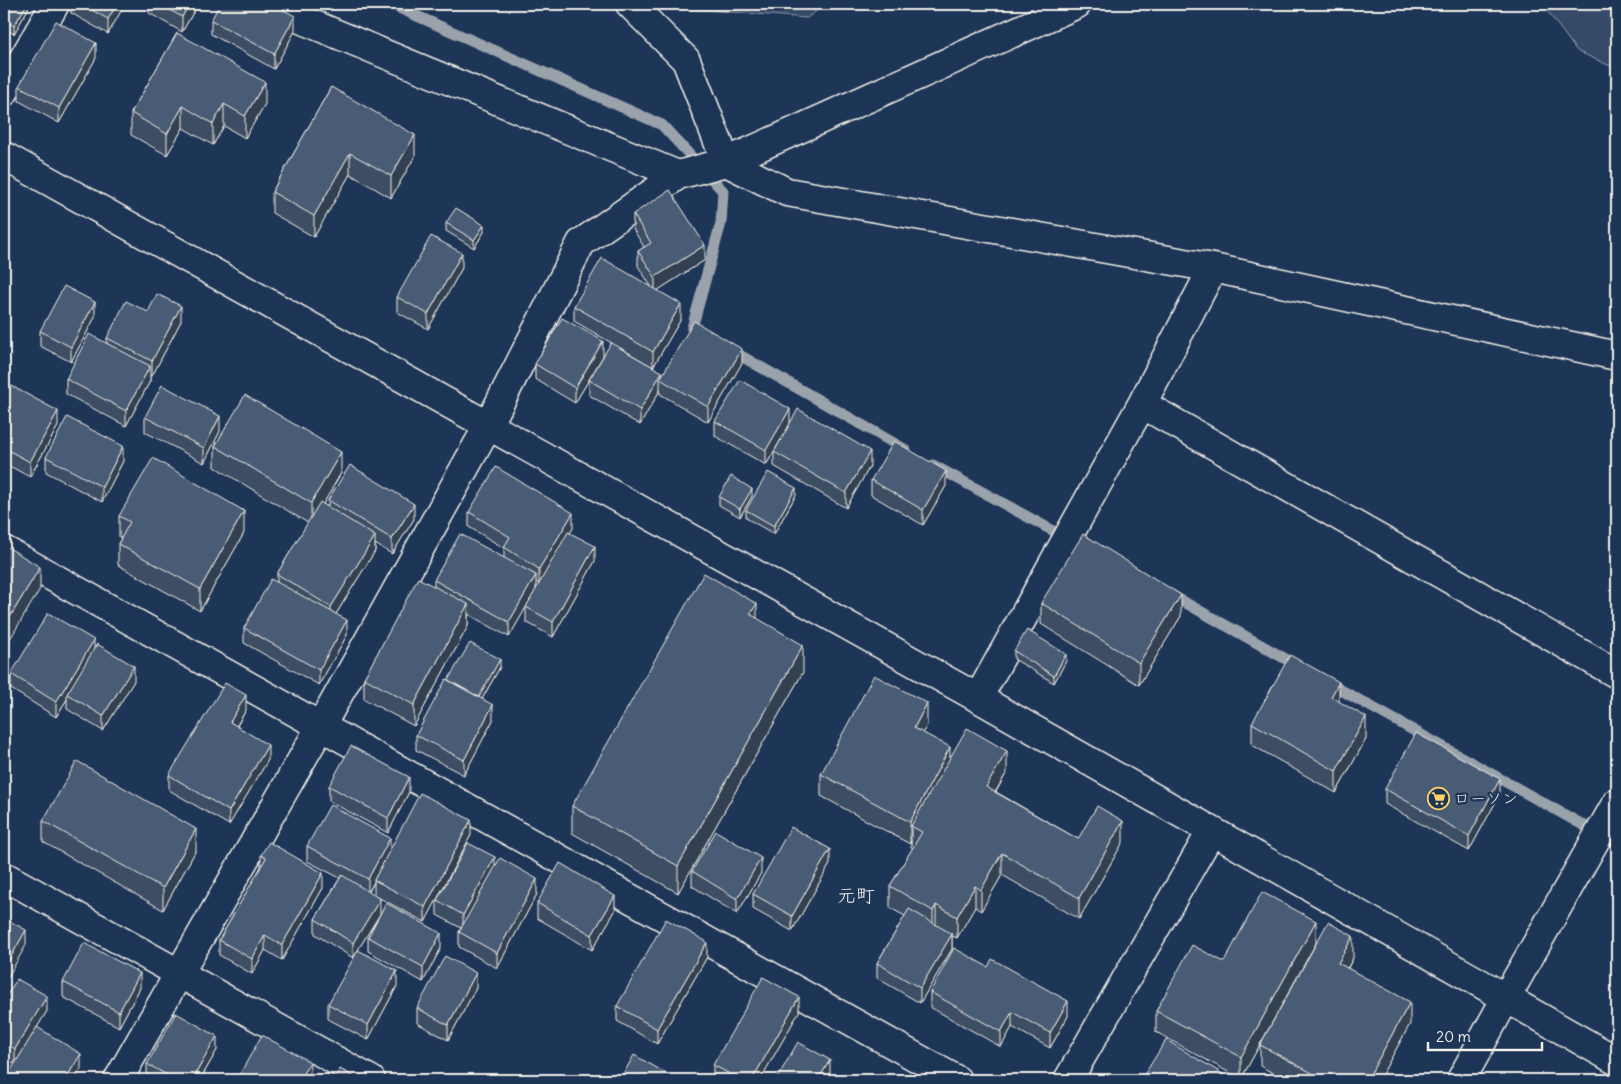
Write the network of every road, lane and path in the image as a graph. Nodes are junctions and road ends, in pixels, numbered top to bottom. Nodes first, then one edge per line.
1 (55, 4) edge
2 (264, 4) edge
3 (630, 4) edge
4 (1077, 4) edge
5 (4, 92) edge
6 (4, 156) edge
7 (726, 162) junction
8 (678, 175) junction
9 (1213, 268) junction
10 (1617, 356) edge
11 (1142, 404) junction
12 (488, 426) junction
13 (4, 550) edge
14 (1617, 674) edge
15 (978, 698) junction
16 (320, 726) junction
17 (1617, 802) edge
18 (1211, 832) junction
19 (4, 876) edge
20 (179, 973) junction
21 (1507, 996) junction
22 (1617, 1061) edge
23 (118, 1080) edge
24 (371, 1080) edge
25 (957, 1080) edge
26 (1068, 1080) edge
27 (1461, 1080) edge

1 - 5 street
2 - 8 street
3 - 7 street
4 - 7 street
6 - 12 street
7 - 8 street
7 - 9 street
8 - 12 street
9 - 10 street
9 - 11 street
11 - 14 street
11 - 15 street
12 - 15 street
12 - 16 street
13 - 16 street
15 - 18 street
16 - 20 street
16 - 25 street
17 - 21 street
18 - 21 street
18 - 26 street
19 - 20 street
20 - 23 street
20 - 24 street
21 - 22 street
21 - 27 street

